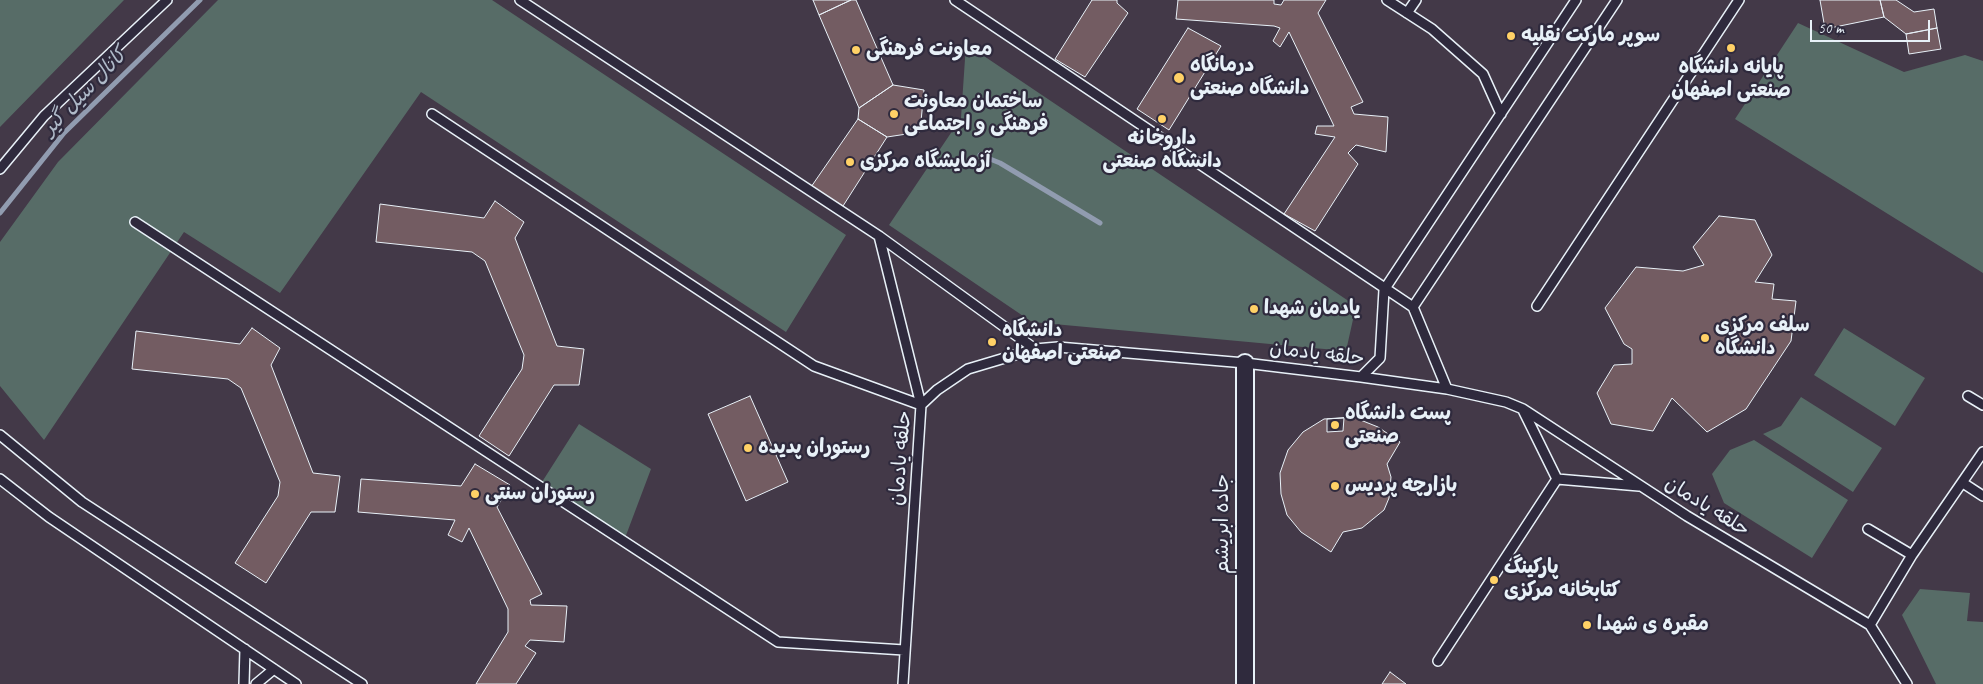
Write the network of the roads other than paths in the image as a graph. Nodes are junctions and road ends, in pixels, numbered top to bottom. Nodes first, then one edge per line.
1 (167, 0) edge
2 (520, 0) edge
3 (955, 0) edge
4 (1387, 0) edge
5 (1416, 0) edge
6 (1576, 0) edge
7 (1617, 0) edge
8 (1739, 0) edge
9 (1407, 13) junction
10 (432, 114) dead end
11 (1502, 114) junction
12 (0, 169) edge
13 (135, 222) dead end
14 (879, 236) junction
15 (1384, 290) junction
16 (1537, 306) dead end
17 (1413, 307) junction
18 (1035, 350) junction
19 (1244, 363) junction
20 (1361, 377) junction
21 (1447, 389) junction
22 (1968, 396) dead end
23 (921, 405) junction
24 (1983, 405) edge
25 (1523, 409) junction
26 (0, 435) edge
27 (1983, 452) edge
28 (0, 479) edge
29 (1557, 479) junction
30 (1963, 483) junction
31 (1640, 486) junction
32 (1983, 496) edge
33 (1868, 529) dead end
34 (1912, 555) junction
35 (1870, 625) junction
36 (245, 649) junction
37 (904, 650) junction
38 (1438, 661) dead end
39 (274, 669) junction
40 (244, 684) edge
41 (256, 684) edge
42 (296, 684) edge
43 (362, 684) edge
44 (902, 684) edge
45 (1245, 684) edge
46 (1907, 684) edge

1 - 12 lane
2 - 14 lane
3 - 15 lane
4 - 9 lane
5 - 9 lane
6 - 11 lane
7 - 17 lane
8 - 16 lane
9 - 11 lane
10 - 23 lane
11 - 15 lane
13 - 37 lane
14 - 18 lane
14 - 23 lane
15 - 17 lane
15 - 20 lane
17 - 21 lane
18 - 19 lane, حلقه یادمان
18 - 23 lane, حلقه یادمان
19 - 20 lane, حلقه یادمان
19 - 45 street, جاده ابریشم
20 - 21 lane, حلقه یادمان
21 - 25 lane, حلقه یادمان
22 - 24 lane
23 - 37 lane, حلقه یادمان
25 - 29 lane
25 - 31 lane, حلقه یادمان
26 - 43 lane
27 - 30 lane
28 - 36 lane
29 - 31 lane
29 - 38 lane
30 - 32 lane
30 - 34 lane
31 - 35 lane, حلقه یادمان
33 - 34 lane
34 - 35 lane
35 - 46 lane, حلقه یادمان
36 - 39 lane
36 - 40 lane
37 - 44 lane, حلقه یادمان
39 - 41 lane
39 - 42 lane

